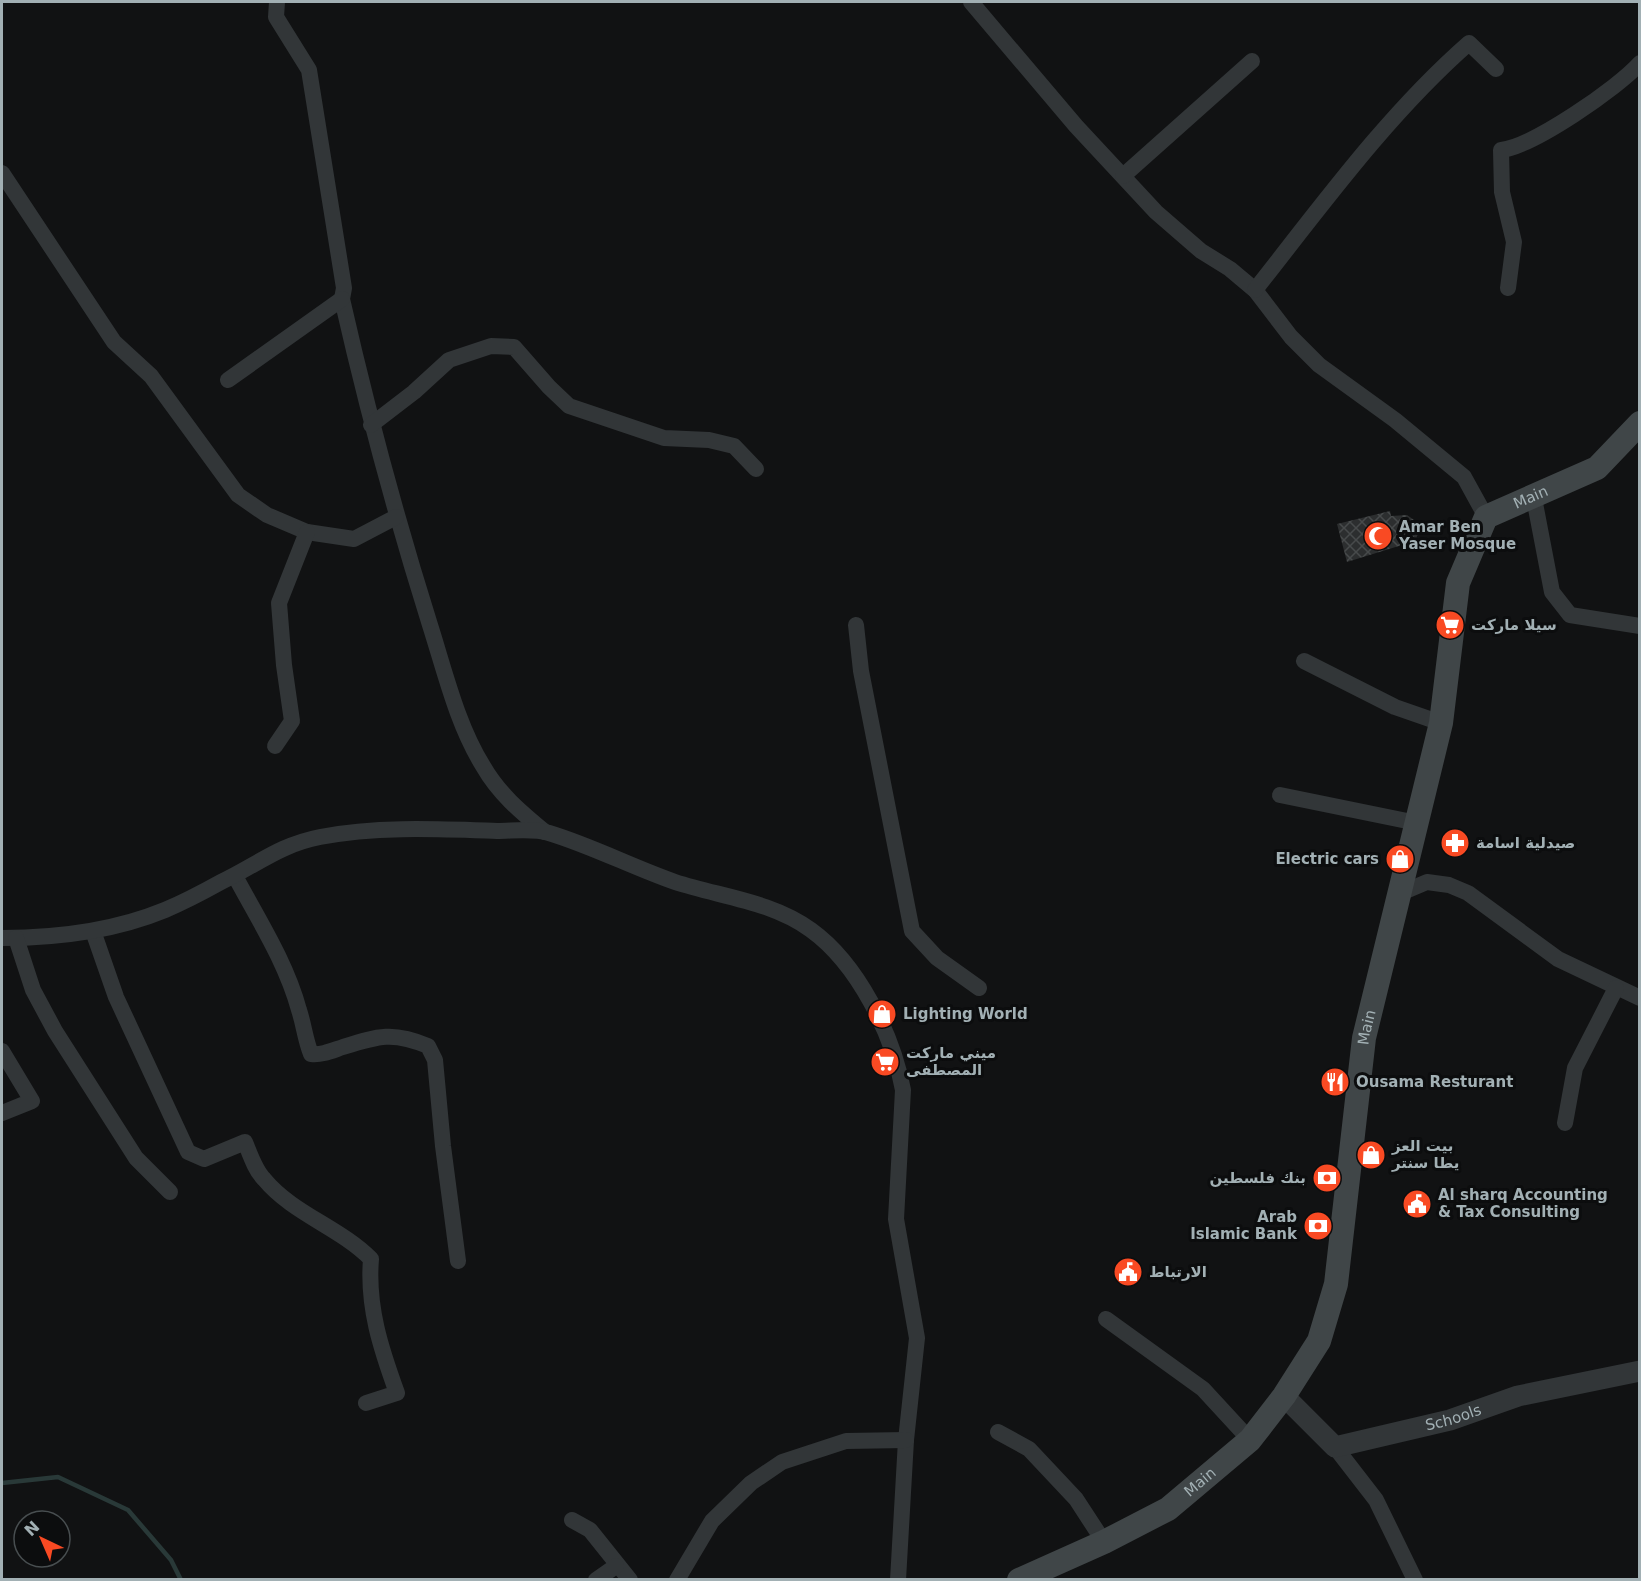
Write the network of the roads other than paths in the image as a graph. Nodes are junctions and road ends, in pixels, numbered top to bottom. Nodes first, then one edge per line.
1 (277, 2) edge
2 (971, 2) edge
3 (1252, 61) dead end
4 (1640, 63) edge
5 (1496, 69) dead end
6 (2, 173) edge
7 (1123, 176) junction
8 (1508, 288) dead end
9 (1255, 290) junction
10 (342, 299) junction
11 (228, 380) dead end
12 (1640, 423) edge
13 (371, 425) junction
14 (756, 469) dead end
15 (1534, 498) junction
16 (396, 517) junction
17 (1486, 517) junction
18 (307, 532) junction
19 (1640, 614) edge
20 (1570, 615) junction
21 (856, 625) dead end
22 (1640, 626) edge
23 (1304, 661) dead end
24 (1441, 723) junction
25 (275, 746) dead end
26 (1281, 795) dead end
27 (1417, 823) junction
28 (545, 832) junction
29 (235, 876) junction
30 (1401, 893) junction
31 (93, 931) junction
32 (9, 938) edge
33 (979, 988) dead end
34 (1617, 988) junction
35 (1640, 998) edge
36 (2, 1052) edge
37 (2, 1113) edge
38 (1566, 1123) dead end
39 (170, 1192) dead end
40 (458, 1261) dead end
41 (1106, 1319) dead end
42 (1640, 1371) edge
43 (1284, 1396) junction
44 (366, 1403) dead end
45 (998, 1432) dead end
46 (906, 1440) junction
47 (1251, 1440) junction
48 (1335, 1448) junction
49 (572, 1520) dead end
50 (1104, 1542) junction
51 (616, 1566) junction
52 (1408, 1576) edge
53 (596, 1580) edge
54 (630, 1580) edge
55 (677, 1580) edge
56 (898, 1580) edge
57 (1019, 1580) edge

1 - 10 street
2 - 7 street
3 - 7 street
4 - 8 street
5 - 9 street
6 - 18 street
7 - 9 street
9 - 17 street
10 - 11 street
10 - 13 street
12 - 15 main road, Main
13 - 14 street
13 - 16 street
15 - 17 main road, Main
15 - 20 street
16 - 18 street
16 - 28 street
17 - 24 main road, Main
18 - 25 street
19 - 20 street
20 - 22 street
21 - 33 street
23 - 24 street
24 - 27 main road, Main
26 - 27 street
27 - 30 main road, Main
28 - 29 street
28 - 46 street
29 - 31 street
29 - 40 street
30 - 34 street
30 - 43 main road, Main
31 - 32 street
31 - 44 street
32 - 39 street
34 - 35 street
34 - 38 street
36 - 37 street
41 - 47 street
42 - 48 street, Schools
43 - 47 main road, Main
43 - 48 street
45 - 50 street
46 - 55 street
46 - 56 street
47 - 50 main road, Main
48 - 52 street
49 - 51 street
50 - 57 main road, Main
51 - 53 street
51 - 54 street

